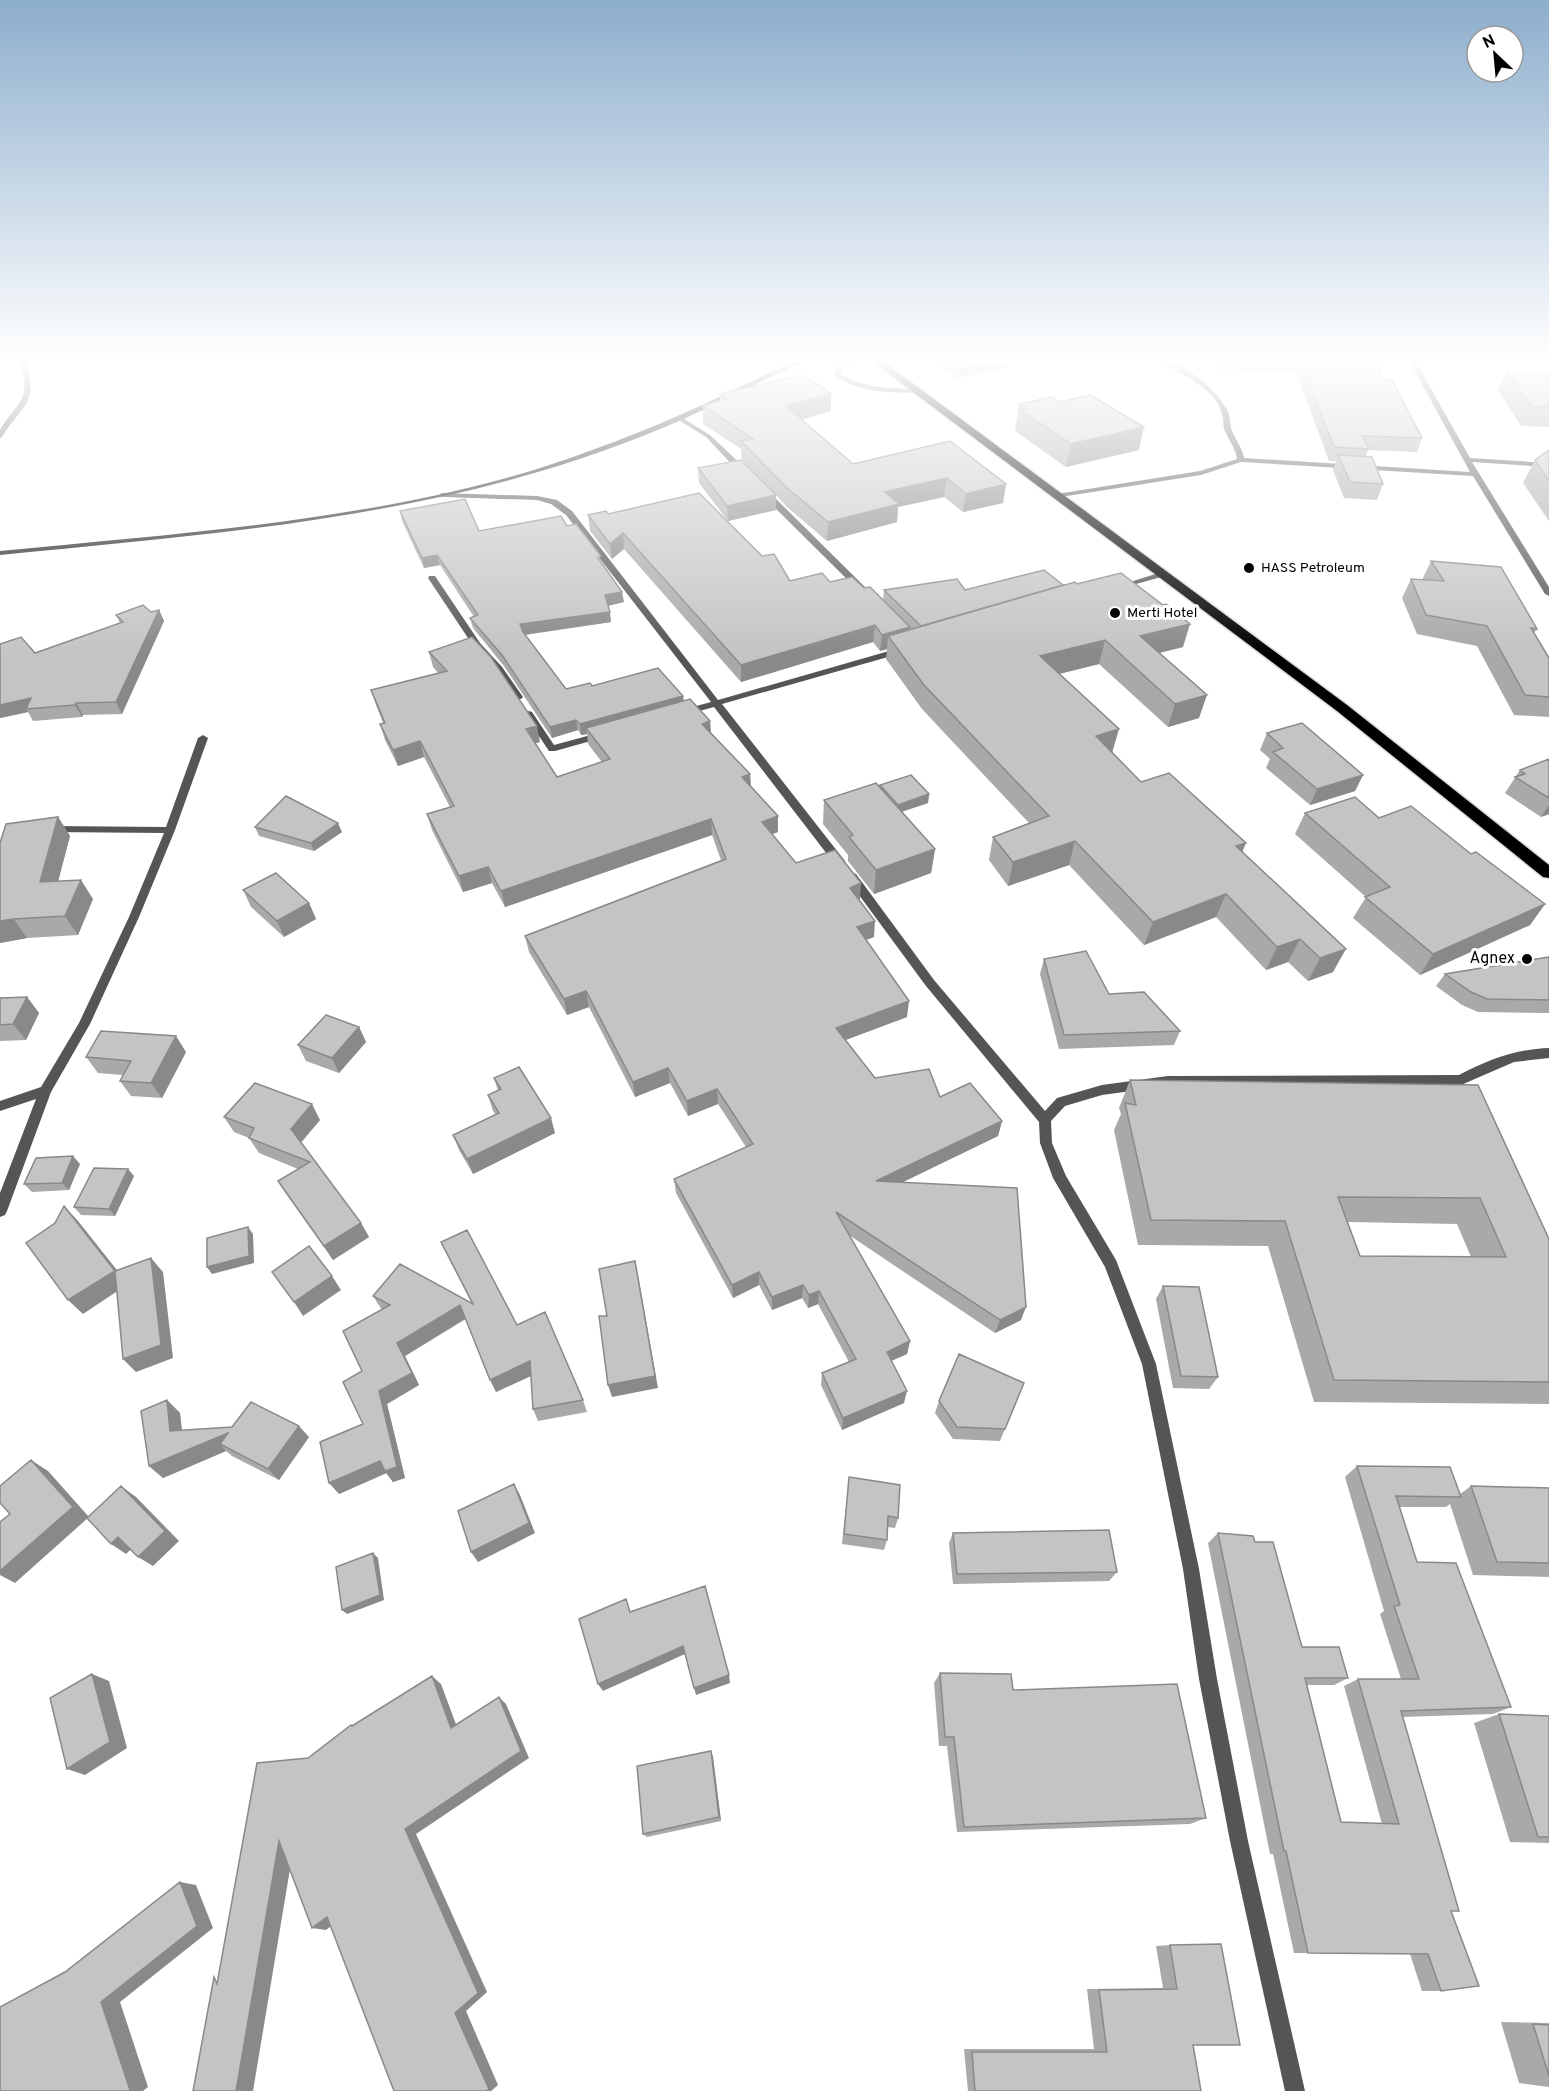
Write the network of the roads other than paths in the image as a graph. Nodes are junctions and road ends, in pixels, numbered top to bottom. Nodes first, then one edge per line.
1 (571, 460) edge
2 (732, 460) edge
3 (1008, 460) edge
4 (1241, 460) joint
5 (1468, 460) joint
6 (1549, 465) edge
7 (1475, 474) junction
8 (748, 476) edge
9 (756, 484) edge
10 (444, 495) junction
11 (1057, 496) junction
12 (0, 553) edge
13 (1162, 574) junction
14 (432, 578) dead end
15 (1107, 590) edge
16 (1549, 594) edge
17 (870, 597) edge
18 (910, 648) edge
19 (715, 704) junction
20 (671, 716) edge
21 (617, 731) edge
22 (203, 738) dead end
23 (41, 830) edge
24 (170, 830) junction
25 (1549, 873) edge
26 (1549, 1053) edge
27 (45, 1091) junction
28 (0, 1106) edge
29 (1045, 1120) junction
30 (0, 1211) edge
31 (1295, 2091) edge

1 - 10 street
2 - 8 street
3 - 11 highway
4 - 7 street
4 - 11 street
5 - 6 street
5 - 7 street
7 - 16 street
9 - 17 street
10 - 12 street
10 - 19 street
11 - 13 highway
13 - 15 street
13 - 25 highway
14 - 21 street
18 - 19 street
19 - 20 street
19 - 29 street
22 - 24 street
23 - 24 street
24 - 27 street
26 - 29 street
27 - 28 street
27 - 30 street
29 - 31 street

